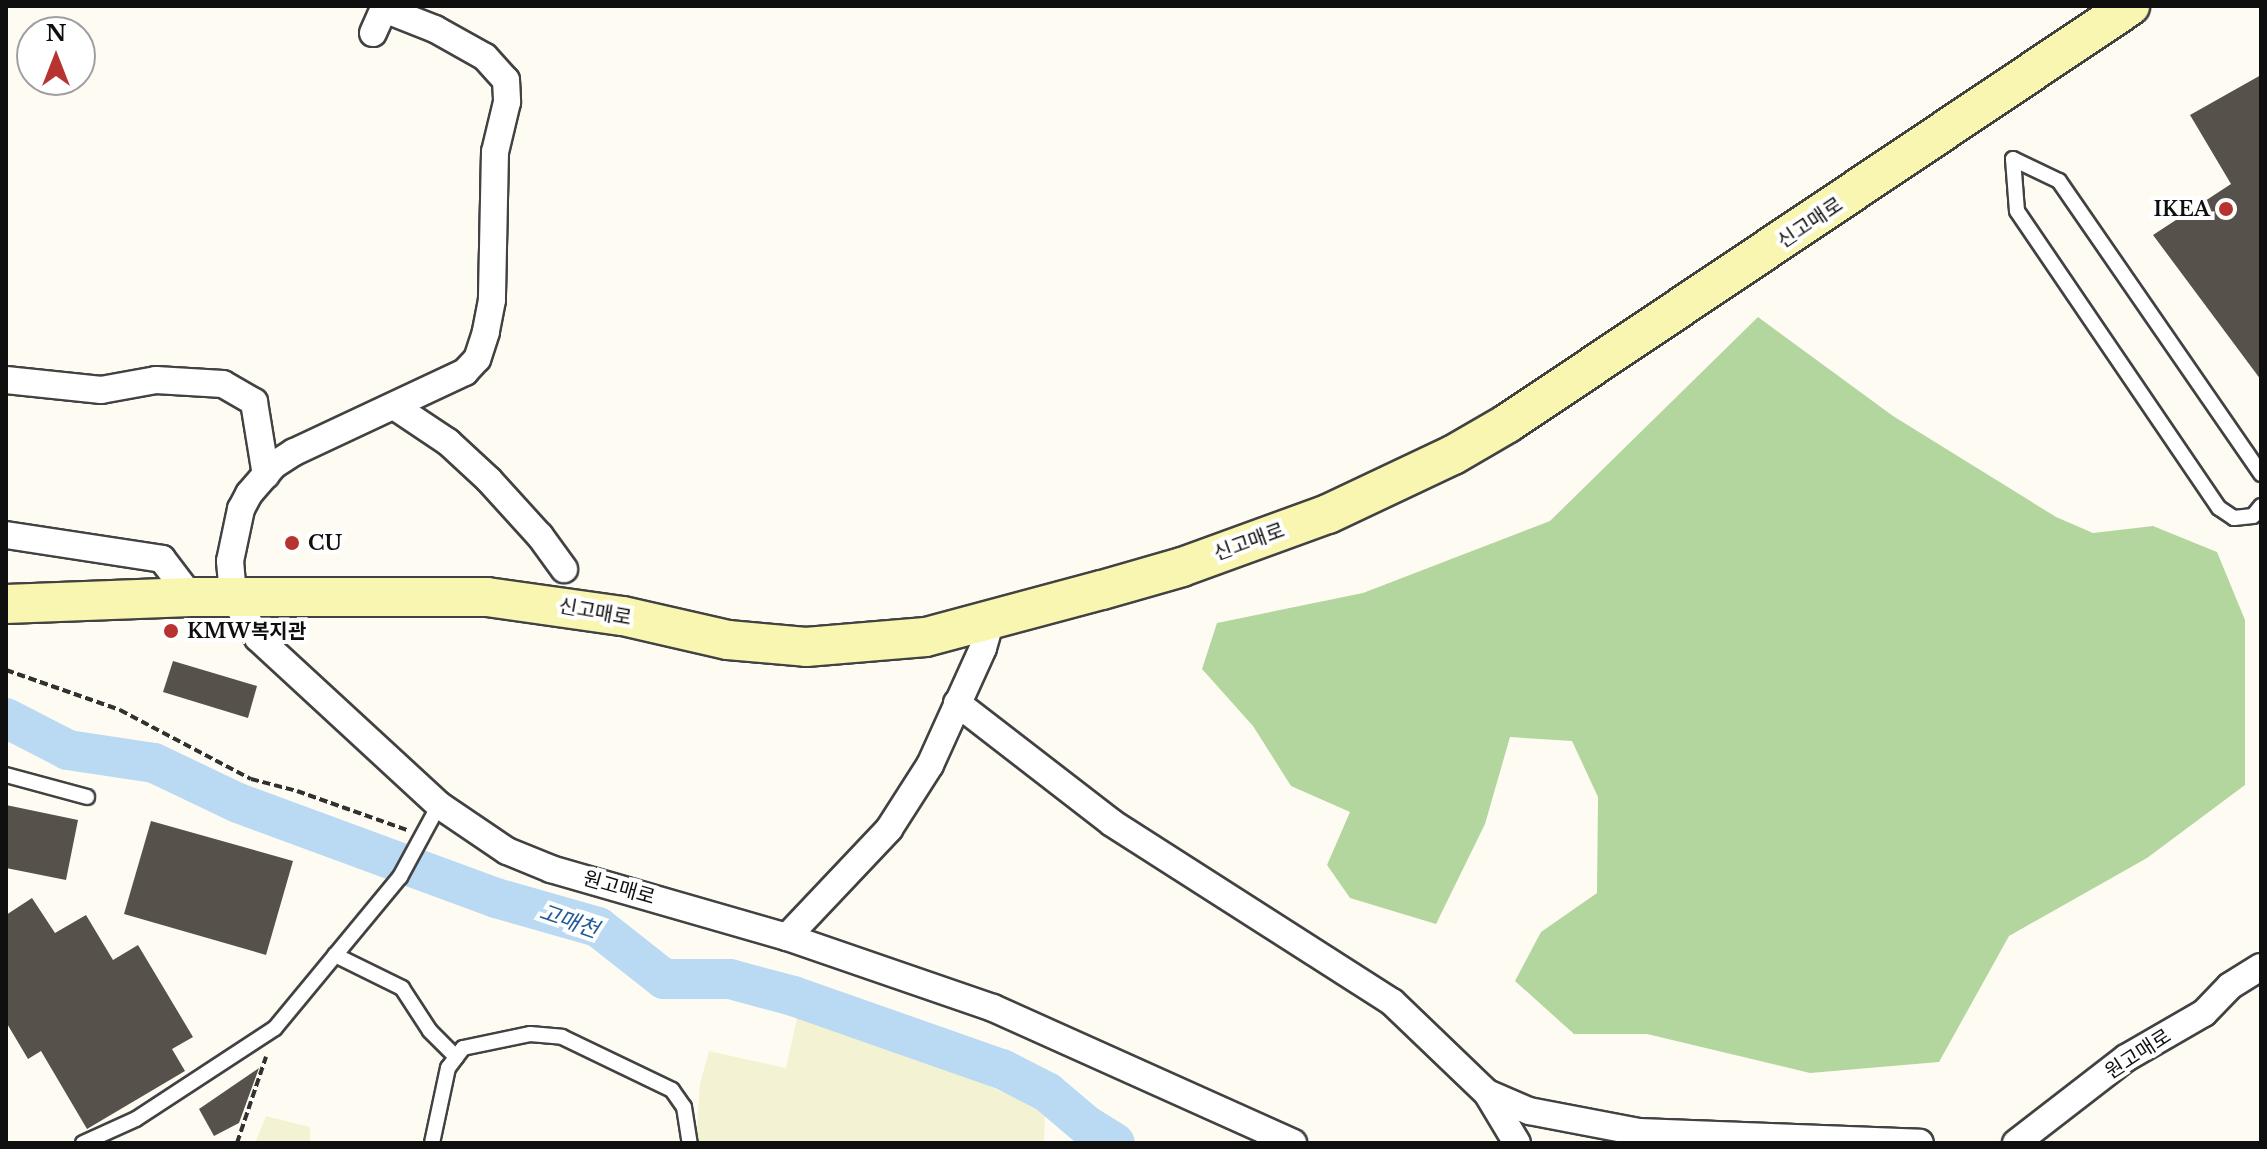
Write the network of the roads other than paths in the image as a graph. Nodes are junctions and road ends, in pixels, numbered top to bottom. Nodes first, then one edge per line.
1 (2130, 6) edge
2 (381, 16) edge
3 (6, 380) edge
4 (394, 406) junction
5 (2261, 474) edge
6 (266, 475) junction
7 (2261, 506) edge
8 (6, 535) edge
9 (564, 569) dead end
10 (191, 597) junction
11 (233, 597) junction
12 (6, 604) edge
13 (991, 620) junction
14 (957, 703) junction
15 (6, 775) edge
16 (87, 797) dead end
17 (439, 805) junction
18 (787, 937) junction
19 (335, 955) junction
20 (2261, 967) edge
21 (456, 1057) junction
22 (1487, 1093) junction
23 (83, 1143) edge
24 (432, 1143) edge
25 (690, 1143) edge
26 (1293, 1143) edge
27 (1517, 1143) edge
28 (1920, 1143) edge
29 (2016, 1143) edge

1 - 13 street, 신고매로
2 - 4 street
3 - 6 street
4 - 6 street
4 - 9 street
5 - 7 lane
6 - 11 street
8 - 10 street
10 - 11 street
10 - 12 street
11 - 13 street, 신고매로
11 - 17 street, 원고매로
13 - 14 street
14 - 18 street
14 - 22 street
15 - 16 lane
17 - 18 street, 원고매로
17 - 19 lane
18 - 26 street, 원고매로
19 - 21 lane
19 - 23 lane
20 - 29 street, 원고매로
21 - 24 lane
21 - 25 lane
22 - 27 street
22 - 28 street

